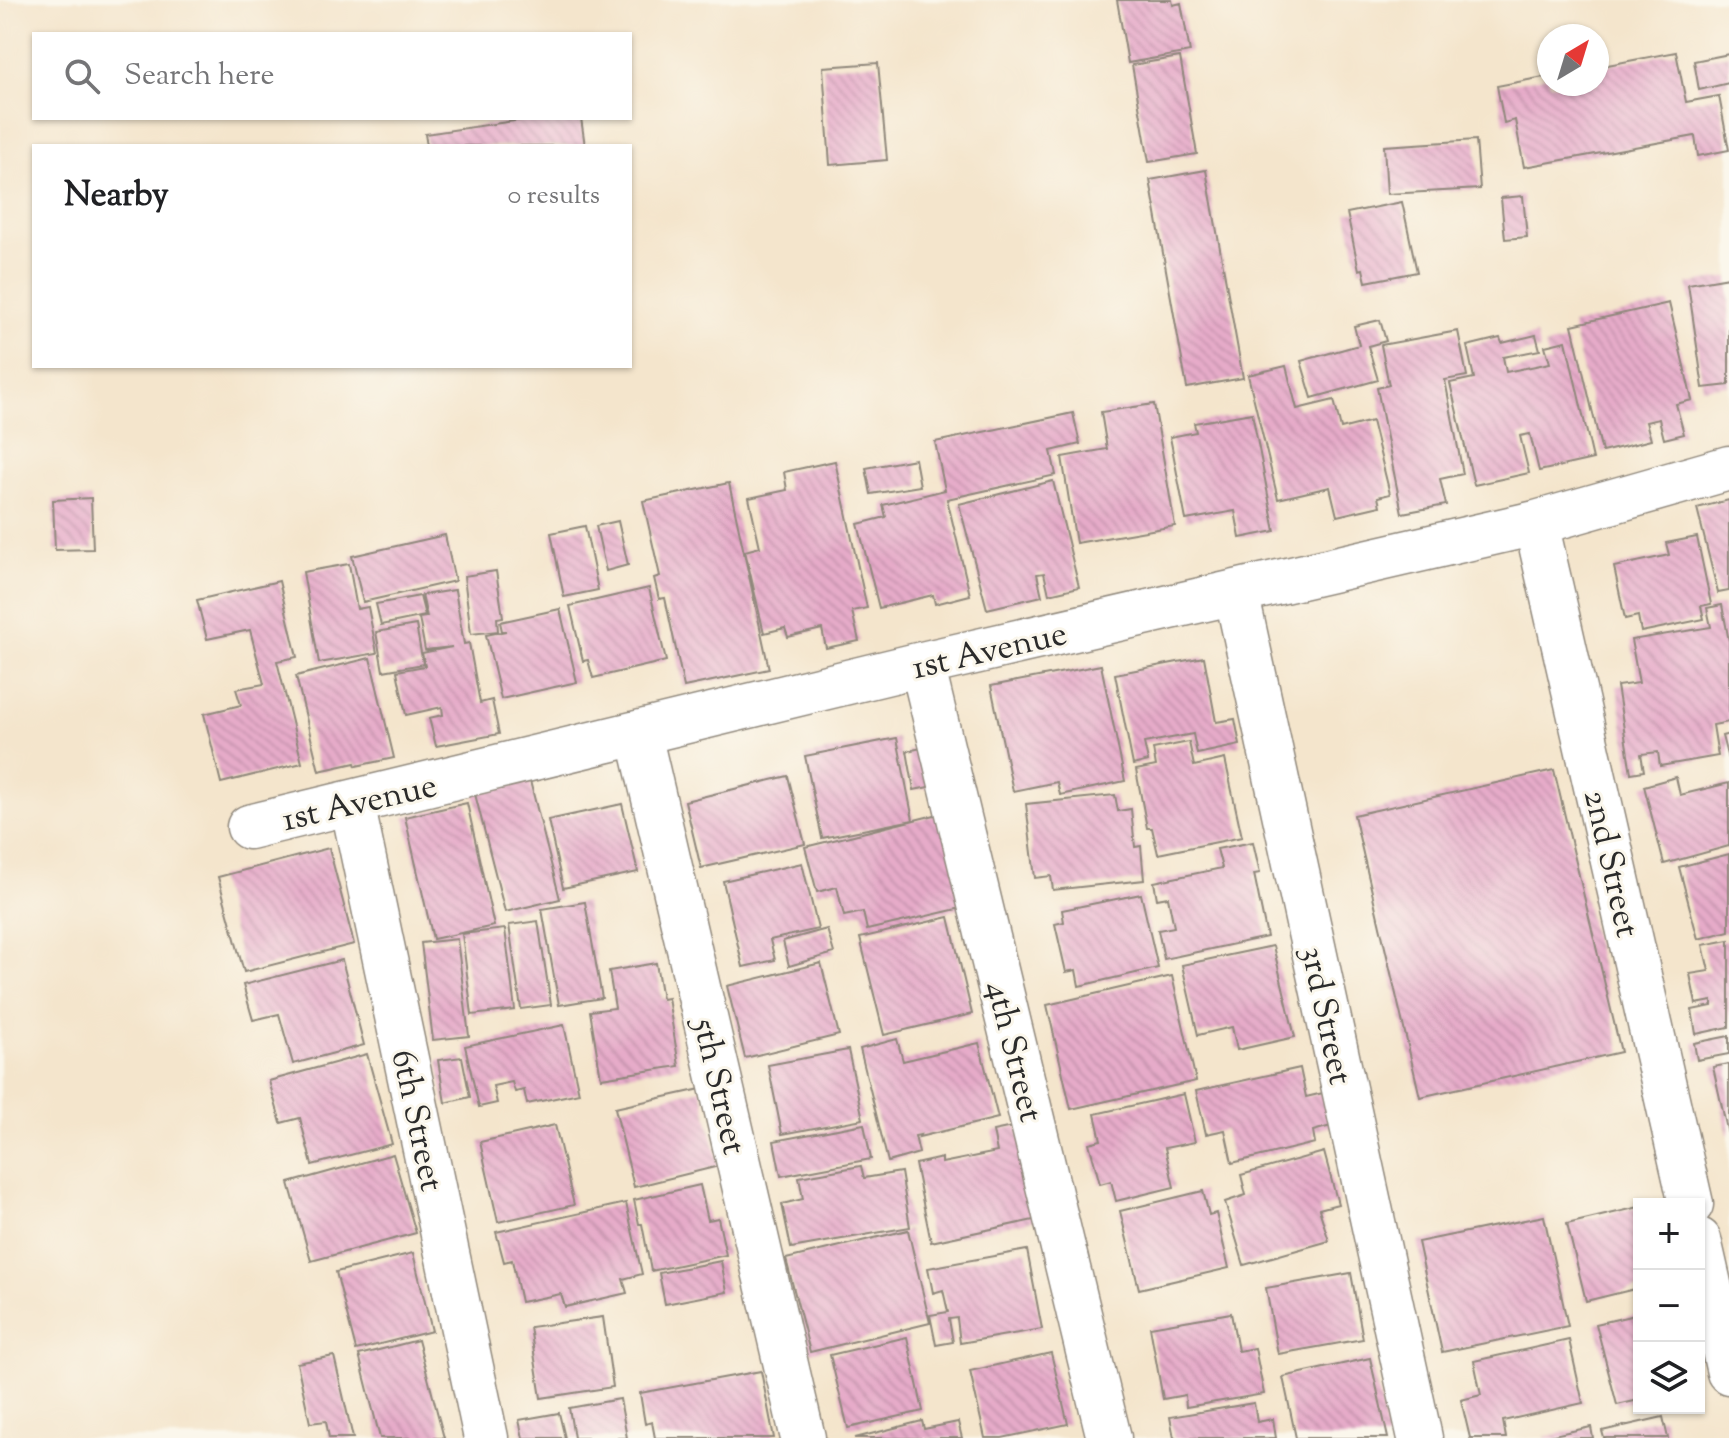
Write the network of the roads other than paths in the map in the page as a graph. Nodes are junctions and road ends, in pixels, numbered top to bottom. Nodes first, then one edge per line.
1 (1729, 468) edge
2 (1536, 523) junction
3 (1236, 592) junction
4 (922, 664) junction
5 (639, 734) junction
6 (352, 803) junction
7 (249, 827) dead end
8 (1690, 1198) edge
9 (1705, 1266) edge
10 (1729, 1372) edge
11 (486, 1438) edge
12 (803, 1438) edge
13 (1109, 1438) edge
14 (1420, 1438) edge

1 - 2 street, 1st Avenue
2 - 3 street, 1st Avenue
2 - 8 street, 2nd Street
3 - 4 street, 1st Avenue
3 - 14 street, 3rd Street
4 - 5 street, 1st Avenue
4 - 13 street, 4th Street
5 - 6 street, 1st Avenue
5 - 12 street, 5th Street
6 - 7 street, 1st Avenue
6 - 11 street, 6th Street
9 - 10 street

